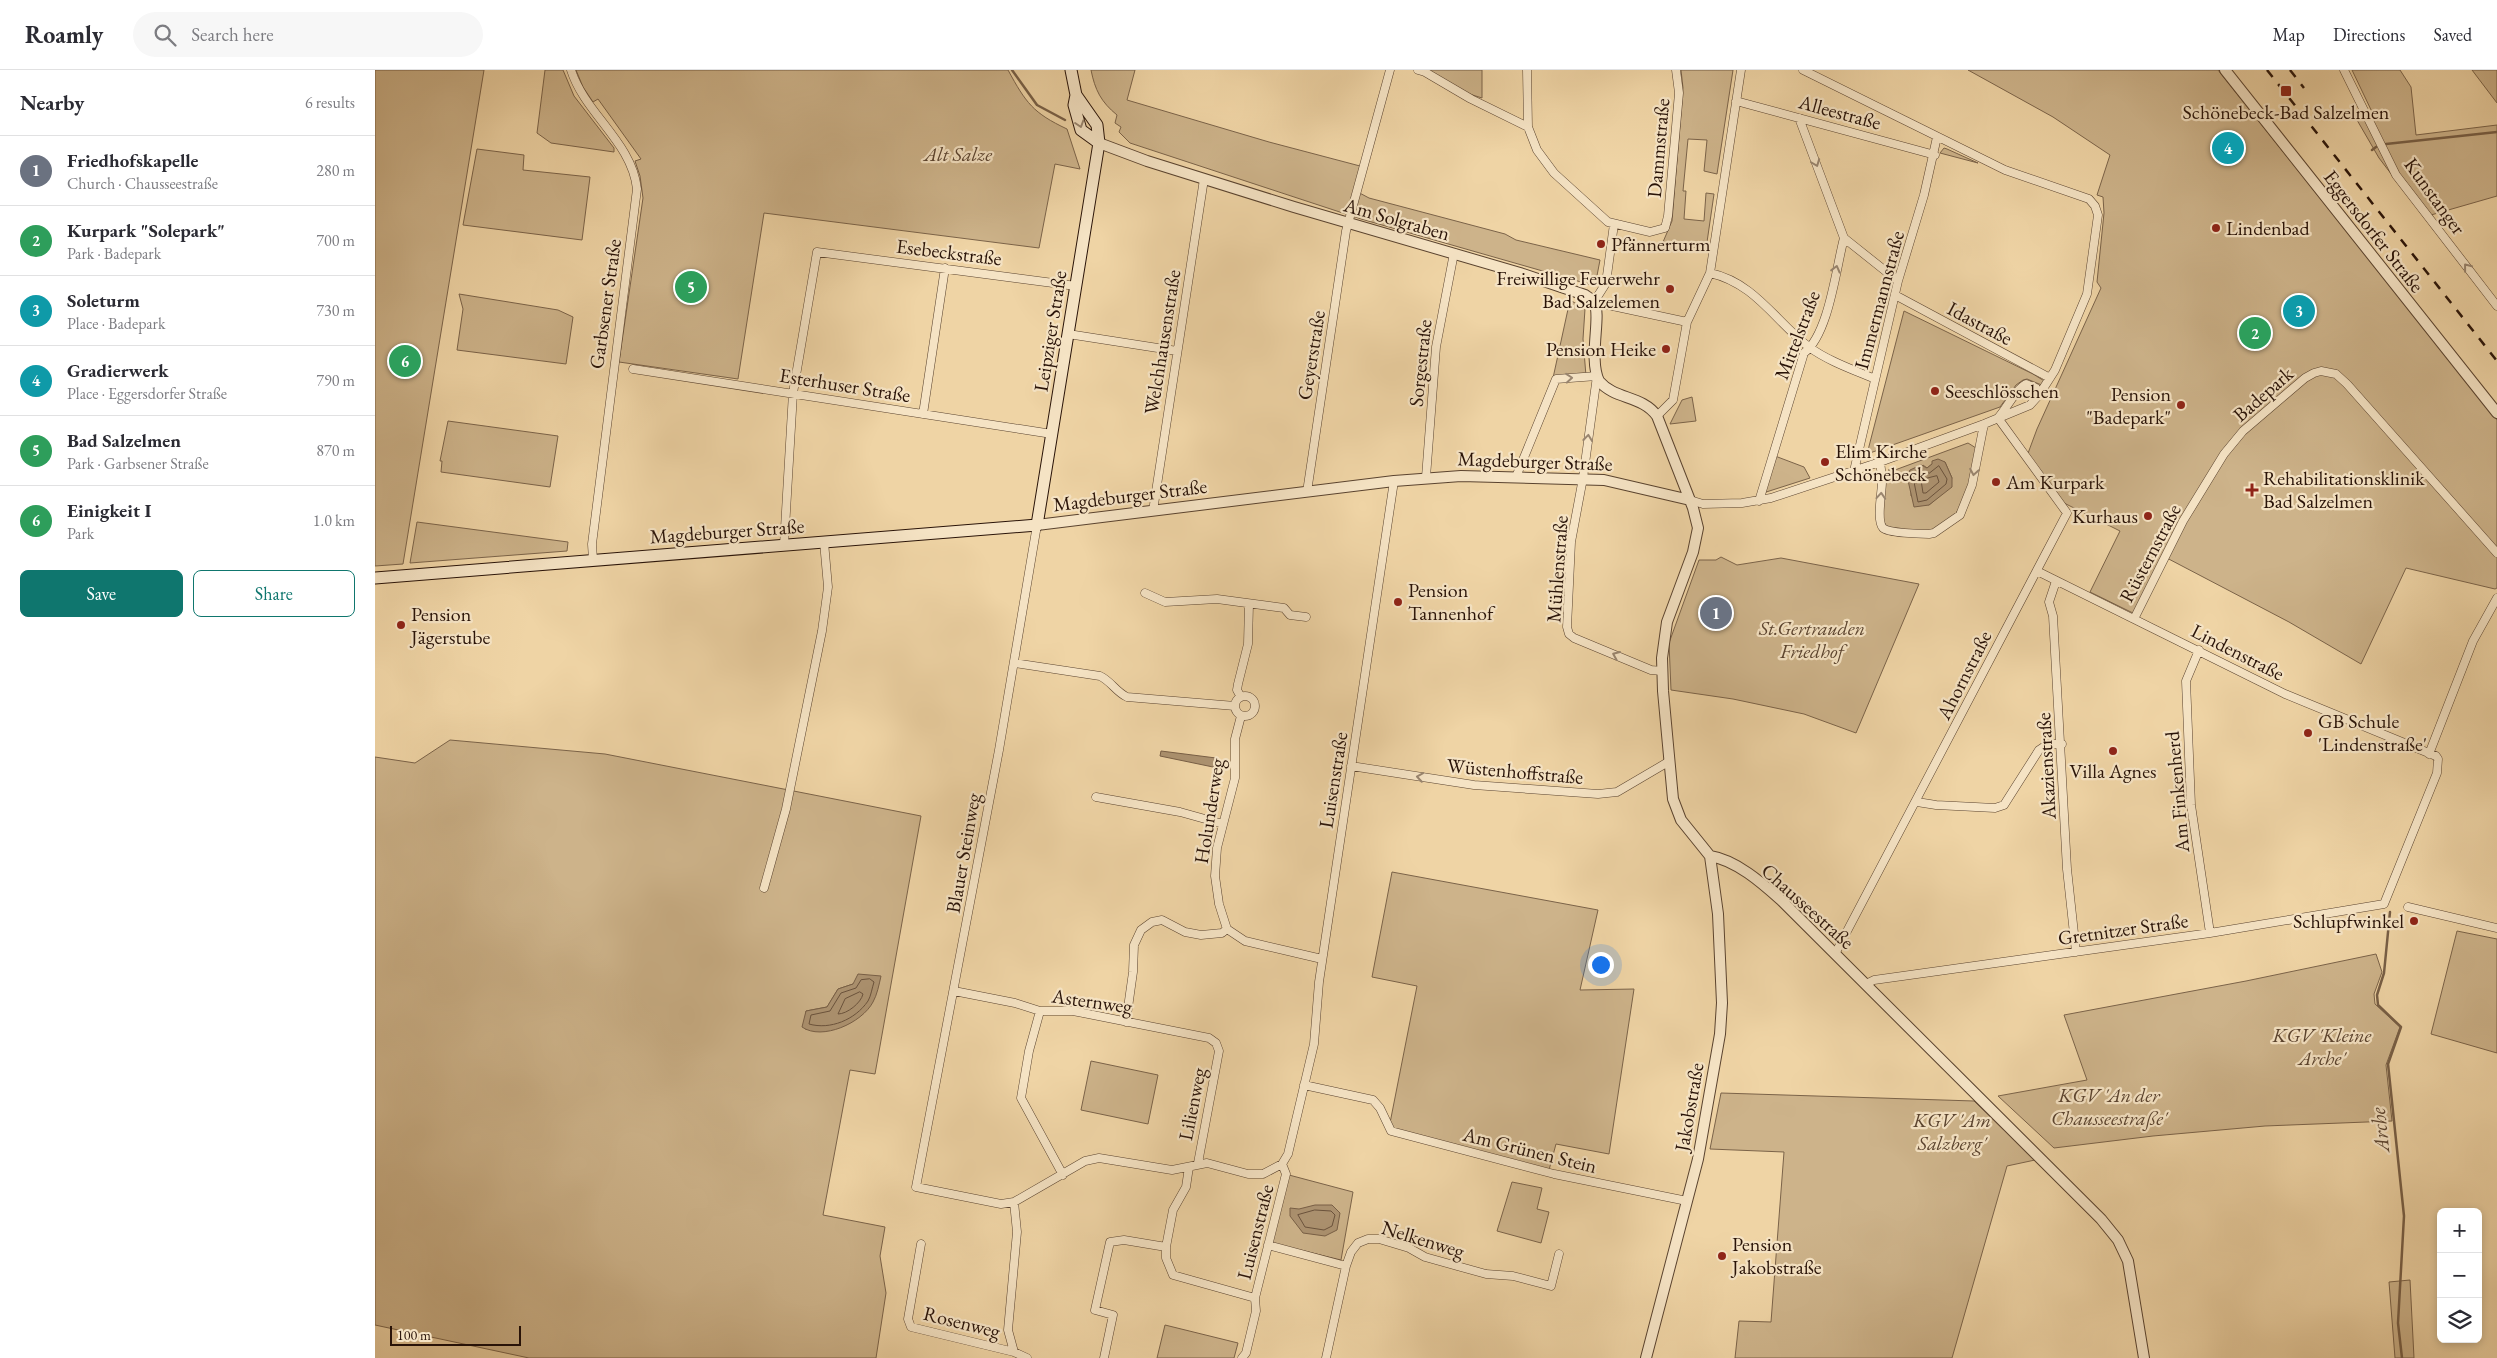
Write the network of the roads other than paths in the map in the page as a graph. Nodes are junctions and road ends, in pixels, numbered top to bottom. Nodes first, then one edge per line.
1 (571, 70) edge
2 (1071, 70) edge
3 (1390, 70) edge
4 (1418, 70) edge
5 (1527, 70) edge
6 (1675, 70) edge
7 (1741, 70) edge
8 (1803, 70) edge
9 (2225, 70) edge
10 (2344, 70) edge
11 (1736, 101) junction
12 (1799, 118) junction
13 (1527, 127) junction
14 (1937, 137) junction
15 (1099, 143) junction
16 (1935, 155) junction
17 (1204, 179) junction
18 (1348, 224) junction
19 (1614, 224) junction
20 (1844, 238) junction
21 (1454, 253) junction
22 (945, 268) junction
23 (1710, 272) junction
24 (1898, 281) junction
25 (1076, 286) junction
26 (1895, 295) junction
27 (1594, 302) junction
28 (2497, 306) edge
29 (1687, 322) junction
30 (1068, 334) junction
31 (1811, 348) junction
32 (1177, 351) junction
33 (633, 368) dead end
34 (1597, 376) junction
35 (2050, 378) junction
36 (1875, 379) junction
37 (793, 393) junction
38 (2039, 395) junction
39 (2497, 413) edge
40 (923, 414) junction
41 (1657, 416) junction
42 (1998, 418) junction
43 (1984, 424) junction
44 (1052, 434) junction
45 (1880, 462) junction
46 (1854, 471) junction
47 (1516, 477) junction
48 (1426, 478) junction
49 (1583, 478) junction
50 (1394, 481) junction
51 (1307, 492) junction
52 (1690, 500) junction
53 (1759, 501) junction
54 (2195, 502) joint
55 (1153, 511) junction
56 (1037, 524) junction
57 (824, 542) junction
58 (784, 545) junction
59 (2497, 553) edge
60 (593, 560) junction
61 (2037, 571) junction
62 (375, 578) edge
63 (2056, 580) junction
64 (1145, 593) dead end
65 (2497, 598) edge
66 (1249, 604) junction
67 (1306, 618) dead end
68 (2134, 619) junction
69 (2199, 650) junction
70 (1014, 663) junction
71 (1662, 671) junction
72 (1241, 697) junction
73 (1235, 706) junction
74 (1241, 716) junction
75 (2062, 744) junction
76 (2429, 754) junction
77 (1669, 762) junction
78 (1351, 766) junction
79 (1096, 797) dead end
80 (1917, 802) junction
81 (1223, 824) junction
82 (1710, 856) junction
83 (764, 888) dead end
84 (2408, 907) dead end
85 (2497, 928) edge
86 (1227, 929) junction
87 (2210, 933) junction
88 (2076, 952) junction
89 (1835, 954) junction
90 (1322, 959) junction
91 (1867, 984) junction
92 (954, 991) junction
93 (1040, 1011) junction
94 (1126, 1022) junction
95 (1219, 1051) joint
96 (1304, 1084) junction
97 (1198, 1163) junction
98 (1282, 1164) junction
99 (1189, 1167) junction
100 (1063, 1175) junction
101 (1687, 1201) junction
102 (1014, 1202) junction
103 (921, 1244) dead end
104 (1268, 1245) junction
105 (1166, 1247) junction
106 (1559, 1254) dead end
107 (1346, 1266) junction
108 (1255, 1298) junction
109 (1014, 1352) junction
110 (1027, 1358) edge
111 (1104, 1358) edge
112 (1242, 1358) edge
113 (1326, 1358) edge
114 (1646, 1358) edge
115 (2144, 1358) edge

1 - 60 street, Garbsener Straße
2 - 15 main road, Leipziger Straße
3 - 18 street, Geyerstraße
4 - 13 street
5 - 13 street
6 - 19 street, Dammstraße
7 - 11 street
8 - 14 street
9 - 39 street, Eggersdorfer Straße
28 -> 10 street, Kunstanger
11 - 12 street, Alleestraße
11 - 23 street
12 - 16 street, Alleestraße
12 -> 20 street
13 - 19 street
14 - 16 street, Immermannstraße
14 - 35 street
15 - 17 street, Am Solgraben
15 - 25 main road, Leipziger Straße
16 - 24 street, Immermannstraße
17 - 18 street, Am Solgraben
17 - 32 street, Welchhausenstraße
18 - 21 street, Am Solgraben
18 - 51 street, Geyerstraße
19 - 27 street
20 - 24 street
31 -> 20 street, Mittelstraße
21 - 27 street, Am Solgraben
21 - 48 street, Sorgestraße
22 - 25 street, Esebeckstraße
22 - 37 street, Esebeckstraße
22 - 40 street
23 - 29 street
23 - 31 street
24 - 26 street, Immermannstraße
25 - 30 main road, Leipziger Straße
26 - 35 street, Idastraße
26 - 36 street, Immermannstraße
27 - 29 street, Am Solgraben
27 - 34 street
29 - 41 street
30 - 32 street
30 - 44 main road, Leipziger Straße
31 - 36 street
31 - 53 street, Mittelstraße
32 - 55 street, Welchhausenstraße
33 - 37 street, Esterhuser Straße
34 - 41 street, Chausseestraße
47 -> 34 street
49 -> 34 street, Mühlenstraße
35 - 38 street
36 - 46 street, Immermannstraße
37 - 40 street, Esterhuser Straße
37 - 58 street
38 - 42 street, Magdeburger Straße
38 - 42 street, Magdeburger Straße
40 - 44 street, Esterhuser Straße
41 - 52 street, Chausseestraße
42 - 43 street, Magdeburger Straße
42 - 61 street, Ahornstraße
43 - 45 street, Magdeburger Straße
43 -> 45 street
44 - 56 main road, Leipziger Straße
45 - 46 street, Magdeburger Straße
46 - 53 street, Magdeburger Straße
47 - 48 street, Magdeburger Straße
47 - 49 street, Magdeburger Straße
48 - 50 street, Magdeburger Straße
49 - 52 street, Magdeburger Straße
71 -> 49 street, Mühlenstraße
50 - 51 street, Magdeburger Straße
50 - 78 street, Luisenstraße
51 - 55 street, Magdeburger Straße
52 - 53 street, Magdeburger Straße
52 - 71 street, Chausseestraße
54 - 59 street, Badepark
54 - 68 street, Rüsternstraße
55 - 56 street, Magdeburger Straße
56 - 57 main road, Magdeburger Straße
56 - 70 street, Blauer Steinweg
57 - 58 main road, Magdeburger Straße
57 - 83 street
58 - 60 main road, Magdeburger Straße
60 - 62 main road, Magdeburger Straße
61 - 63 street, Lindenstraße
61 - 80 street, Ahornstraße
63 - 68 street, Lindenstraße
63 - 75 street, Akazienstraße
64 - 66 street
65 - 76 street
66 - 67 street
66 - 72 street
68 - 69 street, Lindenstraße
69 - 76 street, Lindenstraße
69 - 87 street, Am Finkenherd
70 - 73 street
70 - 92 street, Blauer Steinweg
71 - 77 street, Chausseestraße
72 - 73 street
72 - 74 street, Holunderweg
73 - 74 street
74 - 81 street, Holunderweg
75 - 80 street
75 - 88 street, Akazienstraße
76 - 87 street, Gretnitzer Straße
77 -> 78 street, Wüstenhoffstraße
77 - 82 street, Chausseestraße
78 - 90 street, Luisenstraße
79 - 81 street
80 - 89 street, Ahornstraße
81 - 86 street, Holunderweg
82 - 89 street, Chausseestraße
82 - 101 street, Jakobstraße
84 - 85 street
86 - 90 street
86 - 94 street
87 - 88 street, Gretnitzer Straße
88 - 91 street, Gretnitzer Straße
89 - 91 street, Chausseestraße
90 - 96 street, Luisenstraße
91 - 115 street, Chausseestraße
92 - 93 street, Asternweg
92 - 102 street, Blauer Steinweg
93 - 94 street, Asternweg
93 - 100 street
94 - 95 street, Asternweg
95 - 97 street, Lilienweg
96 - 98 street, Luisenstraße
96 - 101 street, Am Grünen Stein
97 - 98 street
97 - 99 street
98 - 104 street, Luisenstraße
99 - 100 street
99 - 105 street, Lilienweg
100 - 102 street
101 - 114 street, Jakobstraße
102 - 109 street
103 - 109 street, Rosenweg
104 - 107 street
104 - 108 street, Luisenstraße
105 - 108 street
105 - 111 street
106 - 107 street, Nelkenweg
107 - 113 street
108 - 112 street, Luisenstraße
109 - 110 street, Rosenweg

